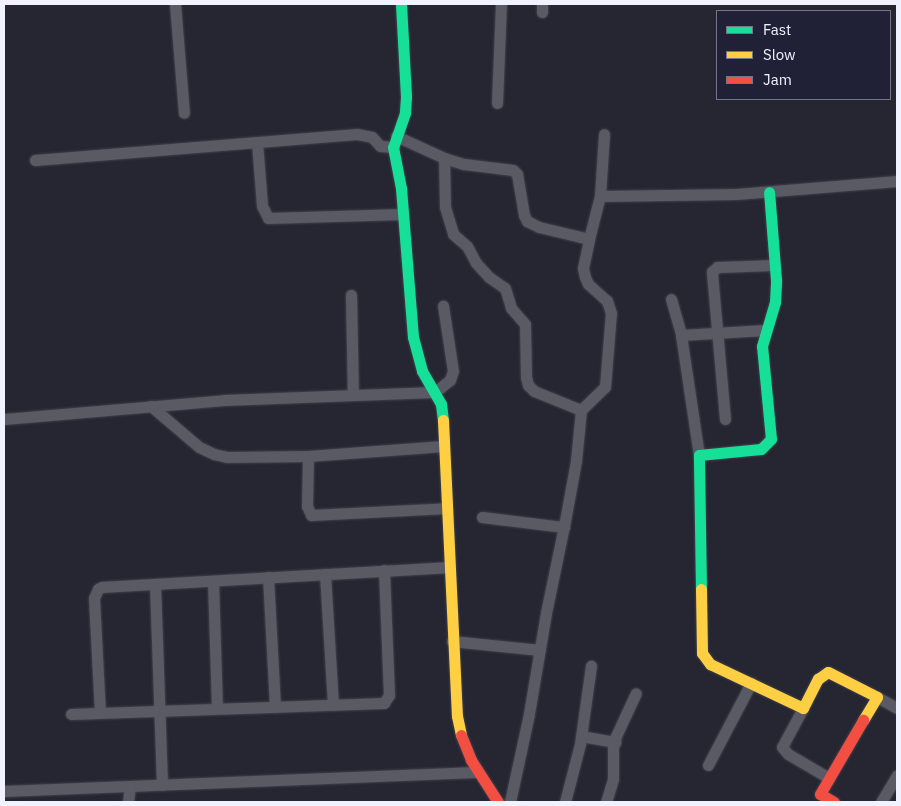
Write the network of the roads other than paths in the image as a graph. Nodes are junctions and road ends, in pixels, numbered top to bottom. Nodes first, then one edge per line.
1 (175, 4) edge
2 (401, 4) edge
3 (501, 4) edge
4 (497, 103) dead end
5 (184, 113) dead end
6 (604, 134) dead end
7 (394, 141) junction
8 (257, 142) junction
9 (444, 158) junction
10 (35, 160) dead end
11 (897, 181) edge
12 (769, 192) junction
13 (600, 196) junction
14 (403, 214) junction
15 (589, 239) junction
16 (775, 265) junction
17 (351, 295) dead end
18 (671, 299) dead end
19 (444, 306) dead end
20 (765, 330) junction
21 (718, 332) junction
22 (682, 335) junction
23 (435, 392) junction
24 (354, 395) junction
25 (151, 406) junction
26 (581, 410) junction
27 (4, 419) edge
28 (725, 419) dead end
29 (444, 446) junction
30 (699, 455) junction
31 (308, 456) junction
32 (447, 508) junction
33 (482, 516) dead end
34 (564, 527) junction
35 (449, 567) junction
36 (384, 570) junction
37 (325, 574) junction
38 (268, 577) junction
39 (213, 580) junction
40 (155, 584) junction
41 (452, 641) junction
42 (540, 650) junction
43 (591, 666) dead end
44 (750, 683) junction
45 (636, 693) dead end
46 (877, 697) junction
47 (333, 705) junction
48 (275, 707) junction
49 (217, 708) junction
50 (803, 708) junction
51 (897, 708) edge
52 (159, 710) junction
53 (100, 713) junction
54 (71, 714) dead end
55 (581, 736) junction
56 (615, 742) junction
57 (708, 765) dead end
58 (477, 772) junction
59 (897, 775) edge
60 (829, 778) junction
61 (162, 785) junction
62 (130, 786) junction
63 (4, 791) edge
64 (818, 798) edge
65 (128, 802) edge
66 (498, 802) edge
67 (510, 802) edge
68 (565, 802) edge
69 (606, 802) edge
70 (834, 802) edge
71 (881, 802) edge

1 - 5 street
2 - 7 street
3 - 4 street
6 - 13 street
7 - 8 street
7 - 9 street
7 - 14 street
8 - 10 street
8 - 14 street
9 - 15 street
9 - 26 street
11 - 12 street
12 - 13 street
12 - 16 street
13 - 15 street
14 - 23 street
15 - 26 street
16 - 20 street
16 - 21 street
17 - 24 street
18 - 22 street
19 - 23 street
20 - 21 street
20 - 30 street
21 - 22 street
21 - 28 street
22 - 30 street
23 - 24 street
23 - 29 street
24 - 25 street
25 - 27 street
25 - 31 street
26 - 34 street
29 - 31 street
29 - 32 street
30 - 44 street
31 - 32 street
32 - 35 street
33 - 34 street
34 - 42 street
35 - 36 street
35 - 41 street
36 - 37 street
36 - 47 street
37 - 38 street
37 - 47 street
38 - 39 street
38 - 48 street
39 - 40 street
39 - 49 street
40 - 52 street
40 - 53 street
41 - 42 street
41 - 58 street
42 - 67 street
43 - 55 street
44 - 50 street
44 - 57 street
45 - 56 street
46 - 50 street
46 - 51 street
46 - 60 street
47 - 48 street
48 - 49 street
49 - 52 street
50 - 60 street
52 - 53 street
52 - 61 street
53 - 54 street
55 - 56 street
55 - 68 street
56 - 69 street
58 - 61 street
58 - 66 street
59 - 71 street
60 - 64 street
61 - 62 street
62 - 63 street
62 - 65 street
64 - 70 street

